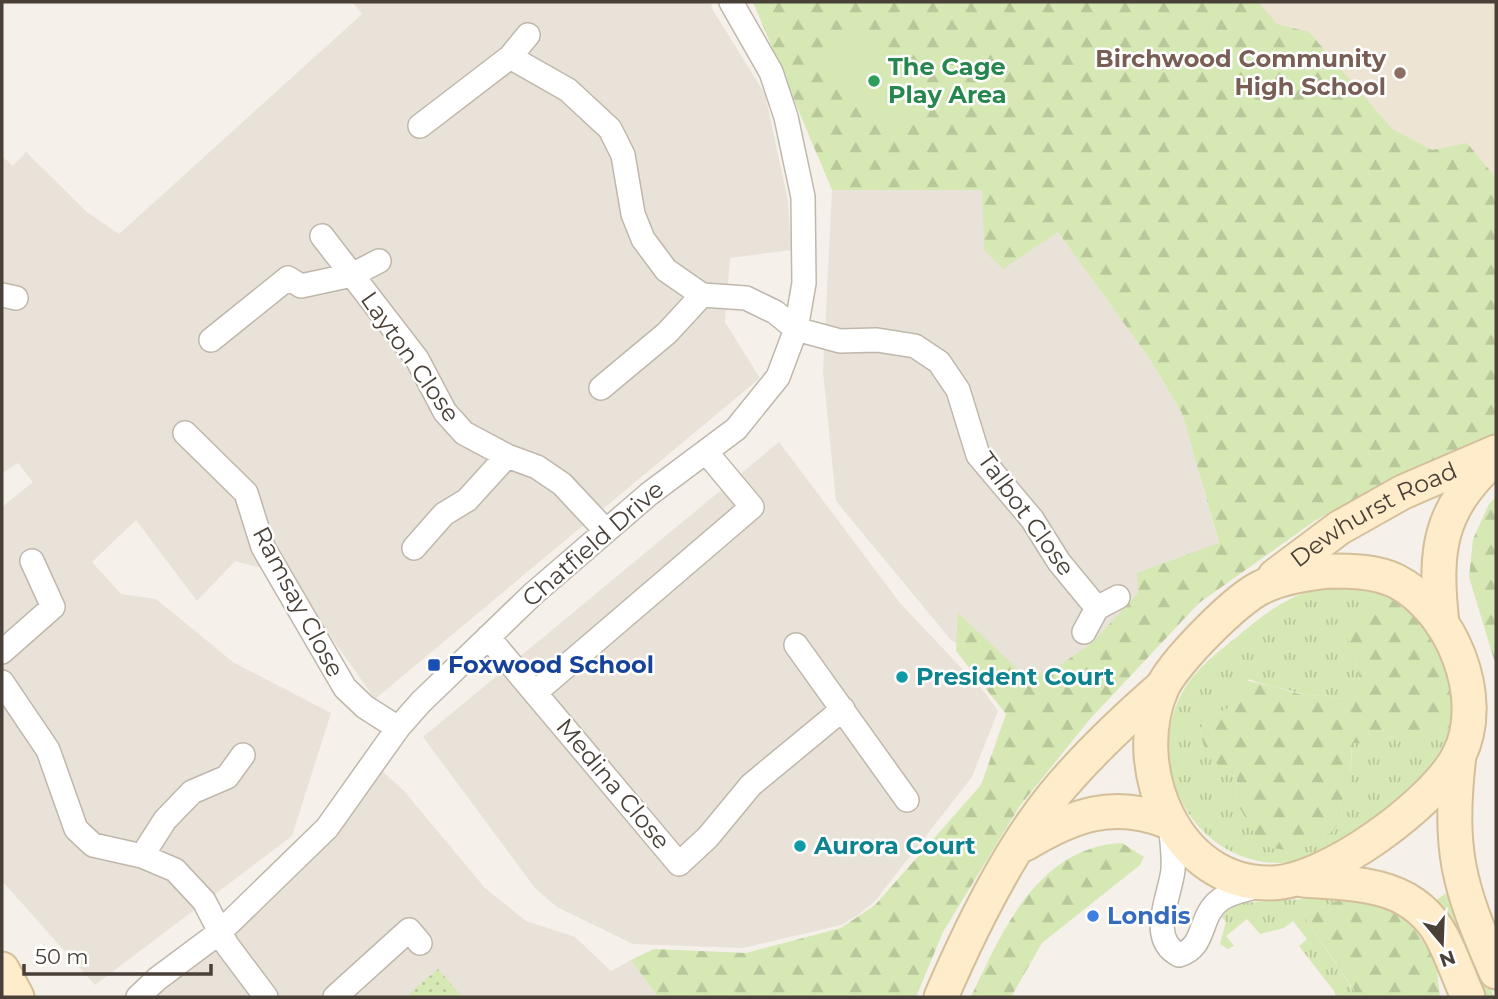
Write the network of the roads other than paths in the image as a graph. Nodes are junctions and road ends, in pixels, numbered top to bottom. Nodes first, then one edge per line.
1 (731, 2) edge
2 (528, 34) dead end
3 (510, 57) junction
4 (420, 126) dead end
5 (322, 236) dead end
6 (379, 261) dead end
7 (352, 275) junction
8 (702, 295) junction
9 (796, 329) junction
10 (211, 340) dead end
11 (601, 388) dead end
12 (185, 433) dead end
13 (706, 452) junction
14 (1496, 455) edge
15 (507, 456) junction
16 (606, 531) junction
17 (414, 548) dead end
18 (32, 561) dead end
19 (1259, 588) junction
20 (1118, 597) dead end
21 (1097, 608) junction
22 (1442, 624) junction
23 (1084, 632) dead end
24 (488, 637) junction
25 (796, 645) dead end
26 (2, 652) edge
27 (2, 682) edge
28 (1162, 687) junction
29 (536, 692) junction
30 (843, 709) junction
31 (398, 728) junction
32 (243, 755) dead end
33 (1459, 755) junction
34 (907, 800) dead end
35 (1169, 824) junction
36 (1019, 847) junction
37 (142, 856) junction
38 (1285, 882) junction
39 (220, 932) junction
40 (420, 943) dead end
41 (2, 970) edge
42 (1496, 972) edge
43 (17, 997) edge
44 (138, 997) edge
45 (266, 997) edge
46 (335, 997) edge
47 (941, 997) edge
48 (1468, 997) edge

1 - 9 street, Chatfield Drive
2 - 3 street
3 - 4 street
3 - 8 street
5 - 7 street, Layton Close
6 - 7 street, Layton Close
7 - 10 street, Layton Close
7 - 15 street, Layton Close
8 - 9 street
8 - 11 street
9 - 13 street, Chatfield Drive
9 - 21 street, Talbot Close
12 - 31 street, Ramsay Close
13 - 16 street, Chatfield Drive
13 - 29 street
14 - 19 street, Dewhurst Road
14 - 22 street, Dewhurst Road
15 - 16 street, Layton Close
15 - 17 street
16 - 24 street, Chatfield Drive
18 - 26 street
19 - 22 street
19 - 28 street, Dewhurst Road
20 - 21 street
21 - 23 street
22 - 33 street
24 - 29 street, Medina Close
24 - 31 street, Chatfield Drive
25 - 30 street
27 - 37 street
28 - 35 street
28 - 36 street
29 - 30 street, Medina Close
30 - 34 street
31 - 39 street, Chatfield Drive
32 - 37 street
33 - 38 street
33 - 42 street
35 - 36 street
35 - 38 street
35 - 38 street
36 - 47 street
37 - 39 street
38 - 48 street
39 - 44 street, Chatfield Drive
39 - 45 street
40 - 46 street
41 - 43 street

